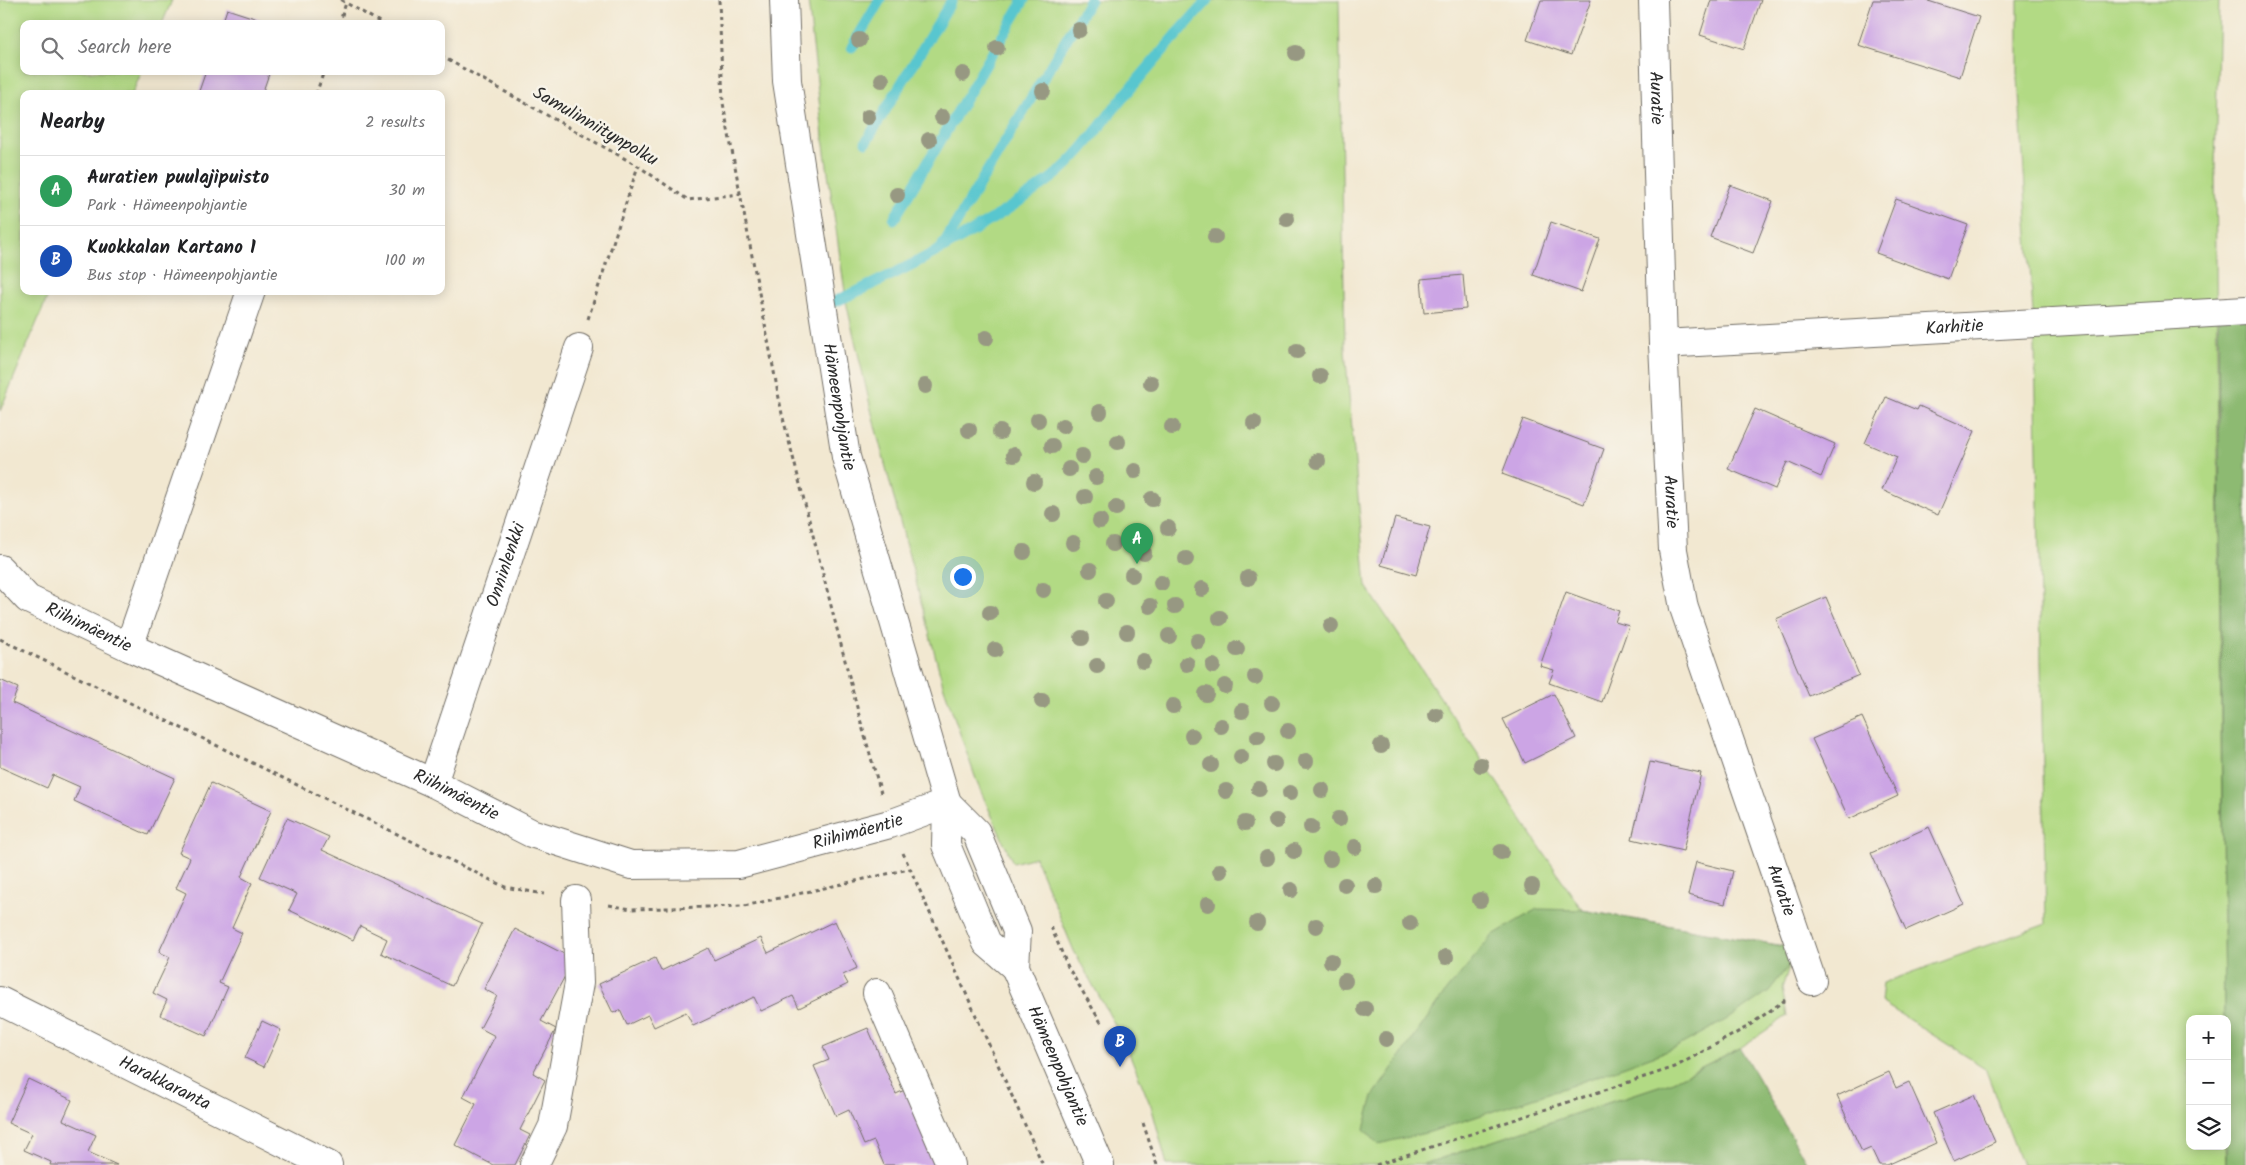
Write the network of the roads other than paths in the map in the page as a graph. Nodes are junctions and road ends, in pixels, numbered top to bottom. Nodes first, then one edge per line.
1 (784, 0) edge
2 (1653, 0) edge
3 (250, 295) edge
4 (2246, 311) edge
5 (1663, 344) junction
6 (579, 348) road end
7 (0, 569) edge
8 (129, 647) junction
9 (433, 783) junction
10 (947, 803) junction
11 (576, 900) dead end
12 (1812, 981) road end
13 (877, 993) dead end
14 (0, 1001) edge
15 (328, 1165) edge
16 (534, 1165) edge
17 (951, 1165) edge
18 (1100, 1165) edge

1 - 10 street, Hämeenpohjantie
2 - 5 street, Auratie
3 - 8 street
4 - 5 street, Karhitie
5 - 12 street, Auratie
6 - 9 street, Onninlenkki
7 - 8 street, Riihimäentie
8 - 9 street, Riihimäentie
9 - 10 street, Riihimäentie
10 - 18 street, Hämeenpohjantie
11 - 16 street
13 - 17 street
14 - 15 street, Harakkaranta

